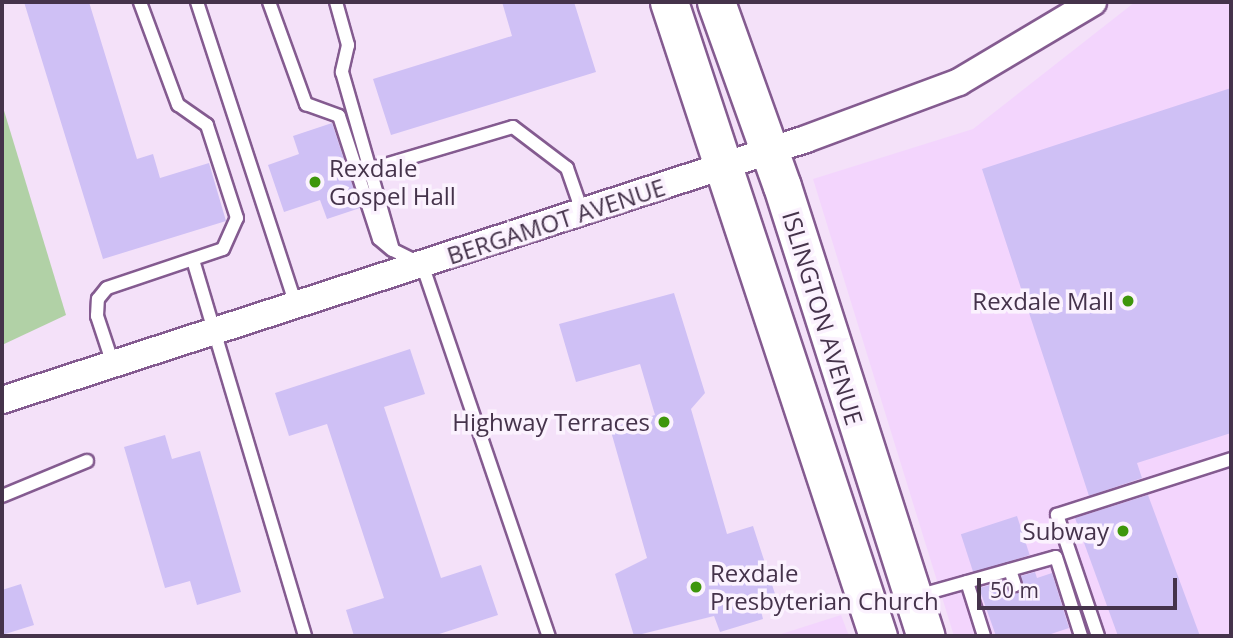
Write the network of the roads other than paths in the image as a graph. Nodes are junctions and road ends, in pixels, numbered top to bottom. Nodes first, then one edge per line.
1 (140, 2) edge
2 (197, 2) edge
3 (269, 2) edge
4 (335, 2) edge
5 (669, 2) edge
6 (716, 2) edge
7 (1093, 2) edge
8 (770, 150) junction
9 (724, 166) junction
10 (368, 170) junction
11 (582, 211) junction
12 (393, 250) junction
13 (193, 260) junction
14 (422, 264) junction
15 (296, 304) junction
16 (214, 331) junction
17 (113, 364) junction
18 (2, 400) edge
19 (1231, 459) edge
20 (87, 461) dead end
21 (2, 496) edge
22 (1010, 570) junction
23 (967, 582) junction
24 (1015, 585) dead end
25 (913, 597) junction
26 (305, 636) edge
27 (549, 636) edge
28 (878, 636) edge
29 (926, 636) edge
30 (984, 636) edge
31 (1080, 636) edge
32 (1098, 636) edge

1 - 13 lane
2 - 15 lane
3 - 12 lane
4 - 10 lane
5 - 9 main road, ISLINGTON AVENUE
6 - 8 main road, ISLINGTON AVENUE
7 - 8 street, BERGAMOT AVENUE
8 - 9 street, BERGAMOT AVENUE
8 - 25 main road, ISLINGTON AVENUE
9 - 11 street, BERGAMOT AVENUE
9 - 28 main road, ISLINGTON AVENUE
10 - 11 lane
10 - 12 lane
11 - 14 street, BERGAMOT AVENUE
12 - 14 lane
13 - 16 lane
13 - 17 lane
14 - 15 street, BERGAMOT AVENUE
14 - 27 lane
15 - 16 street, BERGAMOT AVENUE
16 - 17 street, BERGAMOT AVENUE
16 - 26 lane
17 - 18 street, BERGAMOT AVENUE
19 - 32 lane
20 - 21 lane
22 - 23 lane
22 - 24 lane
22 - 31 lane
23 - 25 lane
23 - 30 lane
25 - 29 main road, ISLINGTON AVENUE

